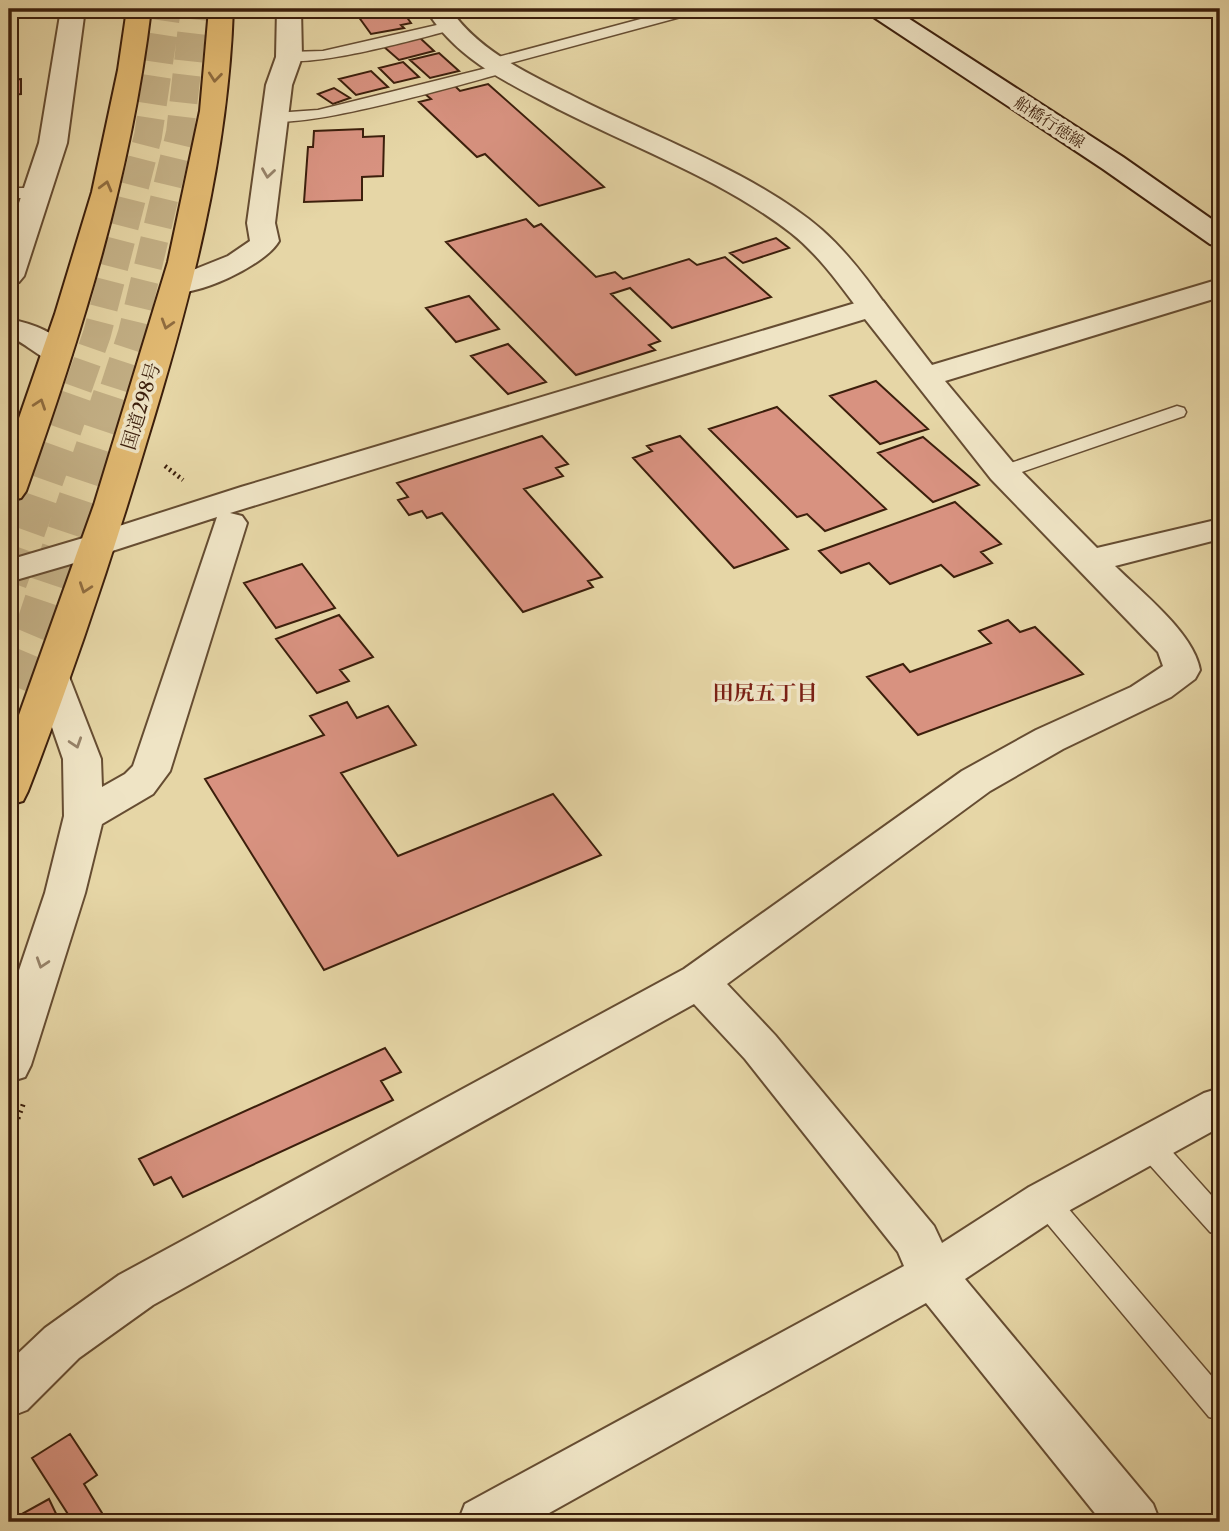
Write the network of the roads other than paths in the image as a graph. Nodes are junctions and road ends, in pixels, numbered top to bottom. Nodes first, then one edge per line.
1 (73, 9) edge
2 (139, 9) edge
3 (220, 9) edge
4 (289, 9) edge
5 (694, 9) edge
6 (878, 9) edge
7 (444, 18) edge
8 (289, 57) junction
9 (497, 66) junction
10 (275, 118) junction
11 (38, 193) junction
12 (9, 194) edge
13 (1220, 237) edge
14 (9, 276) edge
15 (178, 286) junction
16 (1220, 288) edge
17 (872, 307) junction
18 (9, 328) edge
19 (57, 354) junction
20 (925, 377) junction
21 (1177, 412) dead end
22 (1003, 472) junction
23 (9, 491) edge
24 (230, 523) dead end
25 (1220, 530) edge
26 (100, 544) junction
27 (1090, 561) junction
28 (9, 571) edge
29 (54, 678) junction
30 (9, 791) edge
31 (84, 816) junction
32 (699, 981) junction
33 (9, 1065) edge
34 (1220, 1106) edge
35 (1149, 1145) junction
36 (1045, 1201) junction
37 (1220, 1224) edge
38 (932, 1275) junction
39 (9, 1394) edge
40 (1220, 1407) edge
41 (484, 1522) edge
42 (1134, 1522) edge

1 - 11 street
19 -> 2 highway
3 -> 15 highway, 国道298号
4 - 8 street
5 - 9 lane
6 - 13 street, 船橋行徳線
7 - 8 lane
7 - 9 street
8 - 10 street
9 - 10 lane
9 - 17 street
10 -> 15 street
11 - 12 lane
11 - 14 street
15 -> 26 highway, 国道298号
16 - 20 street
17 - 20 street
17 - 26 street
18 - 19 street
23 -> 19 highway
20 - 22 street
21 - 22 lane
22 - 27 street
24 - 31 street
25 - 27 street
26 - 28 street
26 -> 29 highway, 国道298号
27 - 32 street
29 - 30 highway, 国道298号
29 -> 31 street
31 -> 33 street
32 - 38 street
32 - 39 street
34 - 35 street
35 - 36 street
35 - 37 lane
36 - 38 street
36 - 40 lane
38 - 41 street
38 - 42 street

